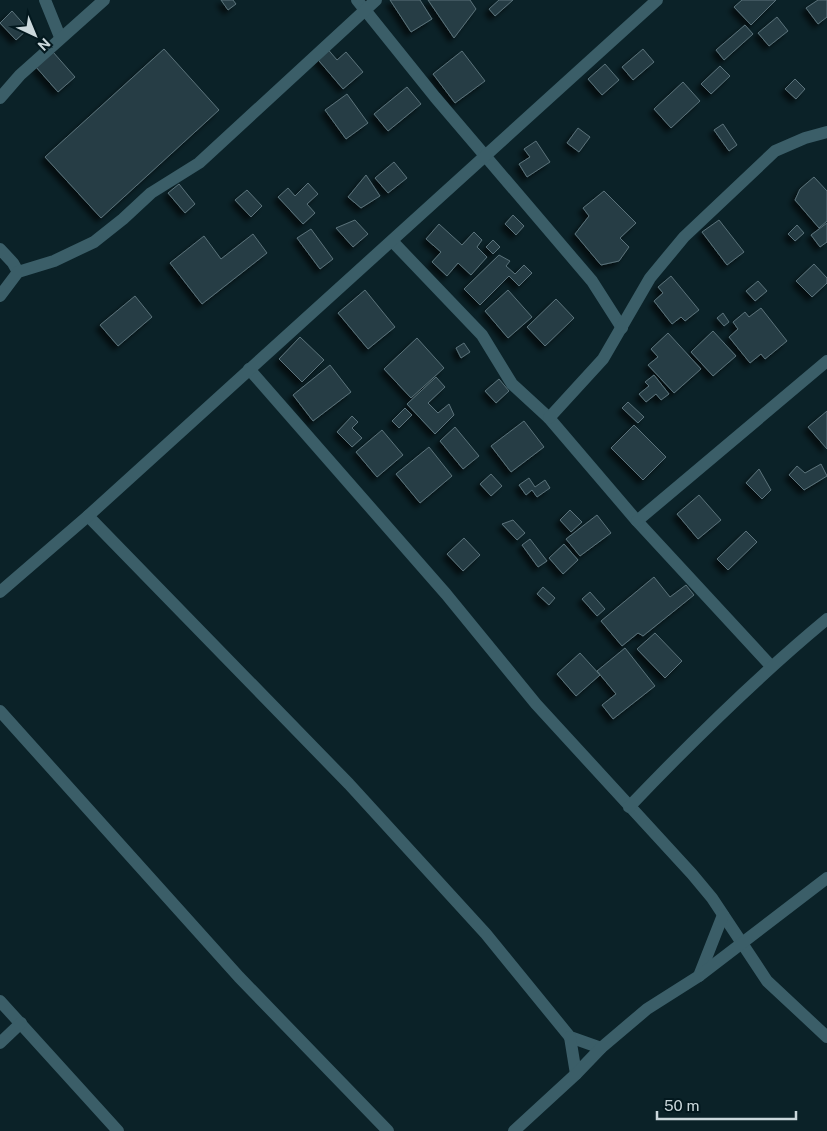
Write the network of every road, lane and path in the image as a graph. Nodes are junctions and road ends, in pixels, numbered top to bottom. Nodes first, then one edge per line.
1 (45, 0) edge
2 (104, 0) edge
3 (376, 0) edge
4 (657, 0) edge
5 (361, 5) edge
6 (60, 37) junction
7 (0, 98) edge
8 (827, 132) edge
9 (485, 155) junction
10 (393, 242) junction
11 (0, 249) edge
12 (18, 272) junction
13 (0, 296) edge
14 (622, 328) junction
15 (827, 361) edge
16 (249, 369) junction
17 (549, 418) junction
18 (88, 516) junction
19 (638, 521) junction
20 (0, 592) edge
21 (827, 618) edge
22 (771, 666) junction
23 (0, 711) edge
24 (629, 808) junction
25 (827, 878) edge
26 (723, 916) junction
27 (742, 945) junction
28 (699, 976) junction
29 (0, 1001) edge
30 (21, 1023) junction
31 (570, 1037) junction
32 (827, 1037) edge
33 (0, 1043) edge
34 (601, 1048) junction
35 (576, 1074) junction
36 (118, 1131) edge
37 (388, 1131) edge
38 (514, 1131) edge

1 - 6 street
2 - 6 street
3 - 5 street
4 - 9 street
5 - 9 street
5 - 12 street
6 - 7 street
8 - 14 street
9 - 10 street
9 - 14 street
10 - 16 street
10 - 17 street
11 - 12 street
12 - 13 street
14 - 17 street
15 - 19 street
16 - 18 street
16 - 24 street
17 - 19 street
18 - 20 street
18 - 31 street
19 - 22 street
21 - 22 street
22 - 24 street
23 - 37 street
24 - 26 street
25 - 27 street
26 - 27 street
26 - 28 street
27 - 28 street
27 - 32 street
28 - 34 street
29 - 30 street
30 - 33 street
30 - 36 street
31 - 34 street
31 - 35 street
34 - 35 street
35 - 38 street

